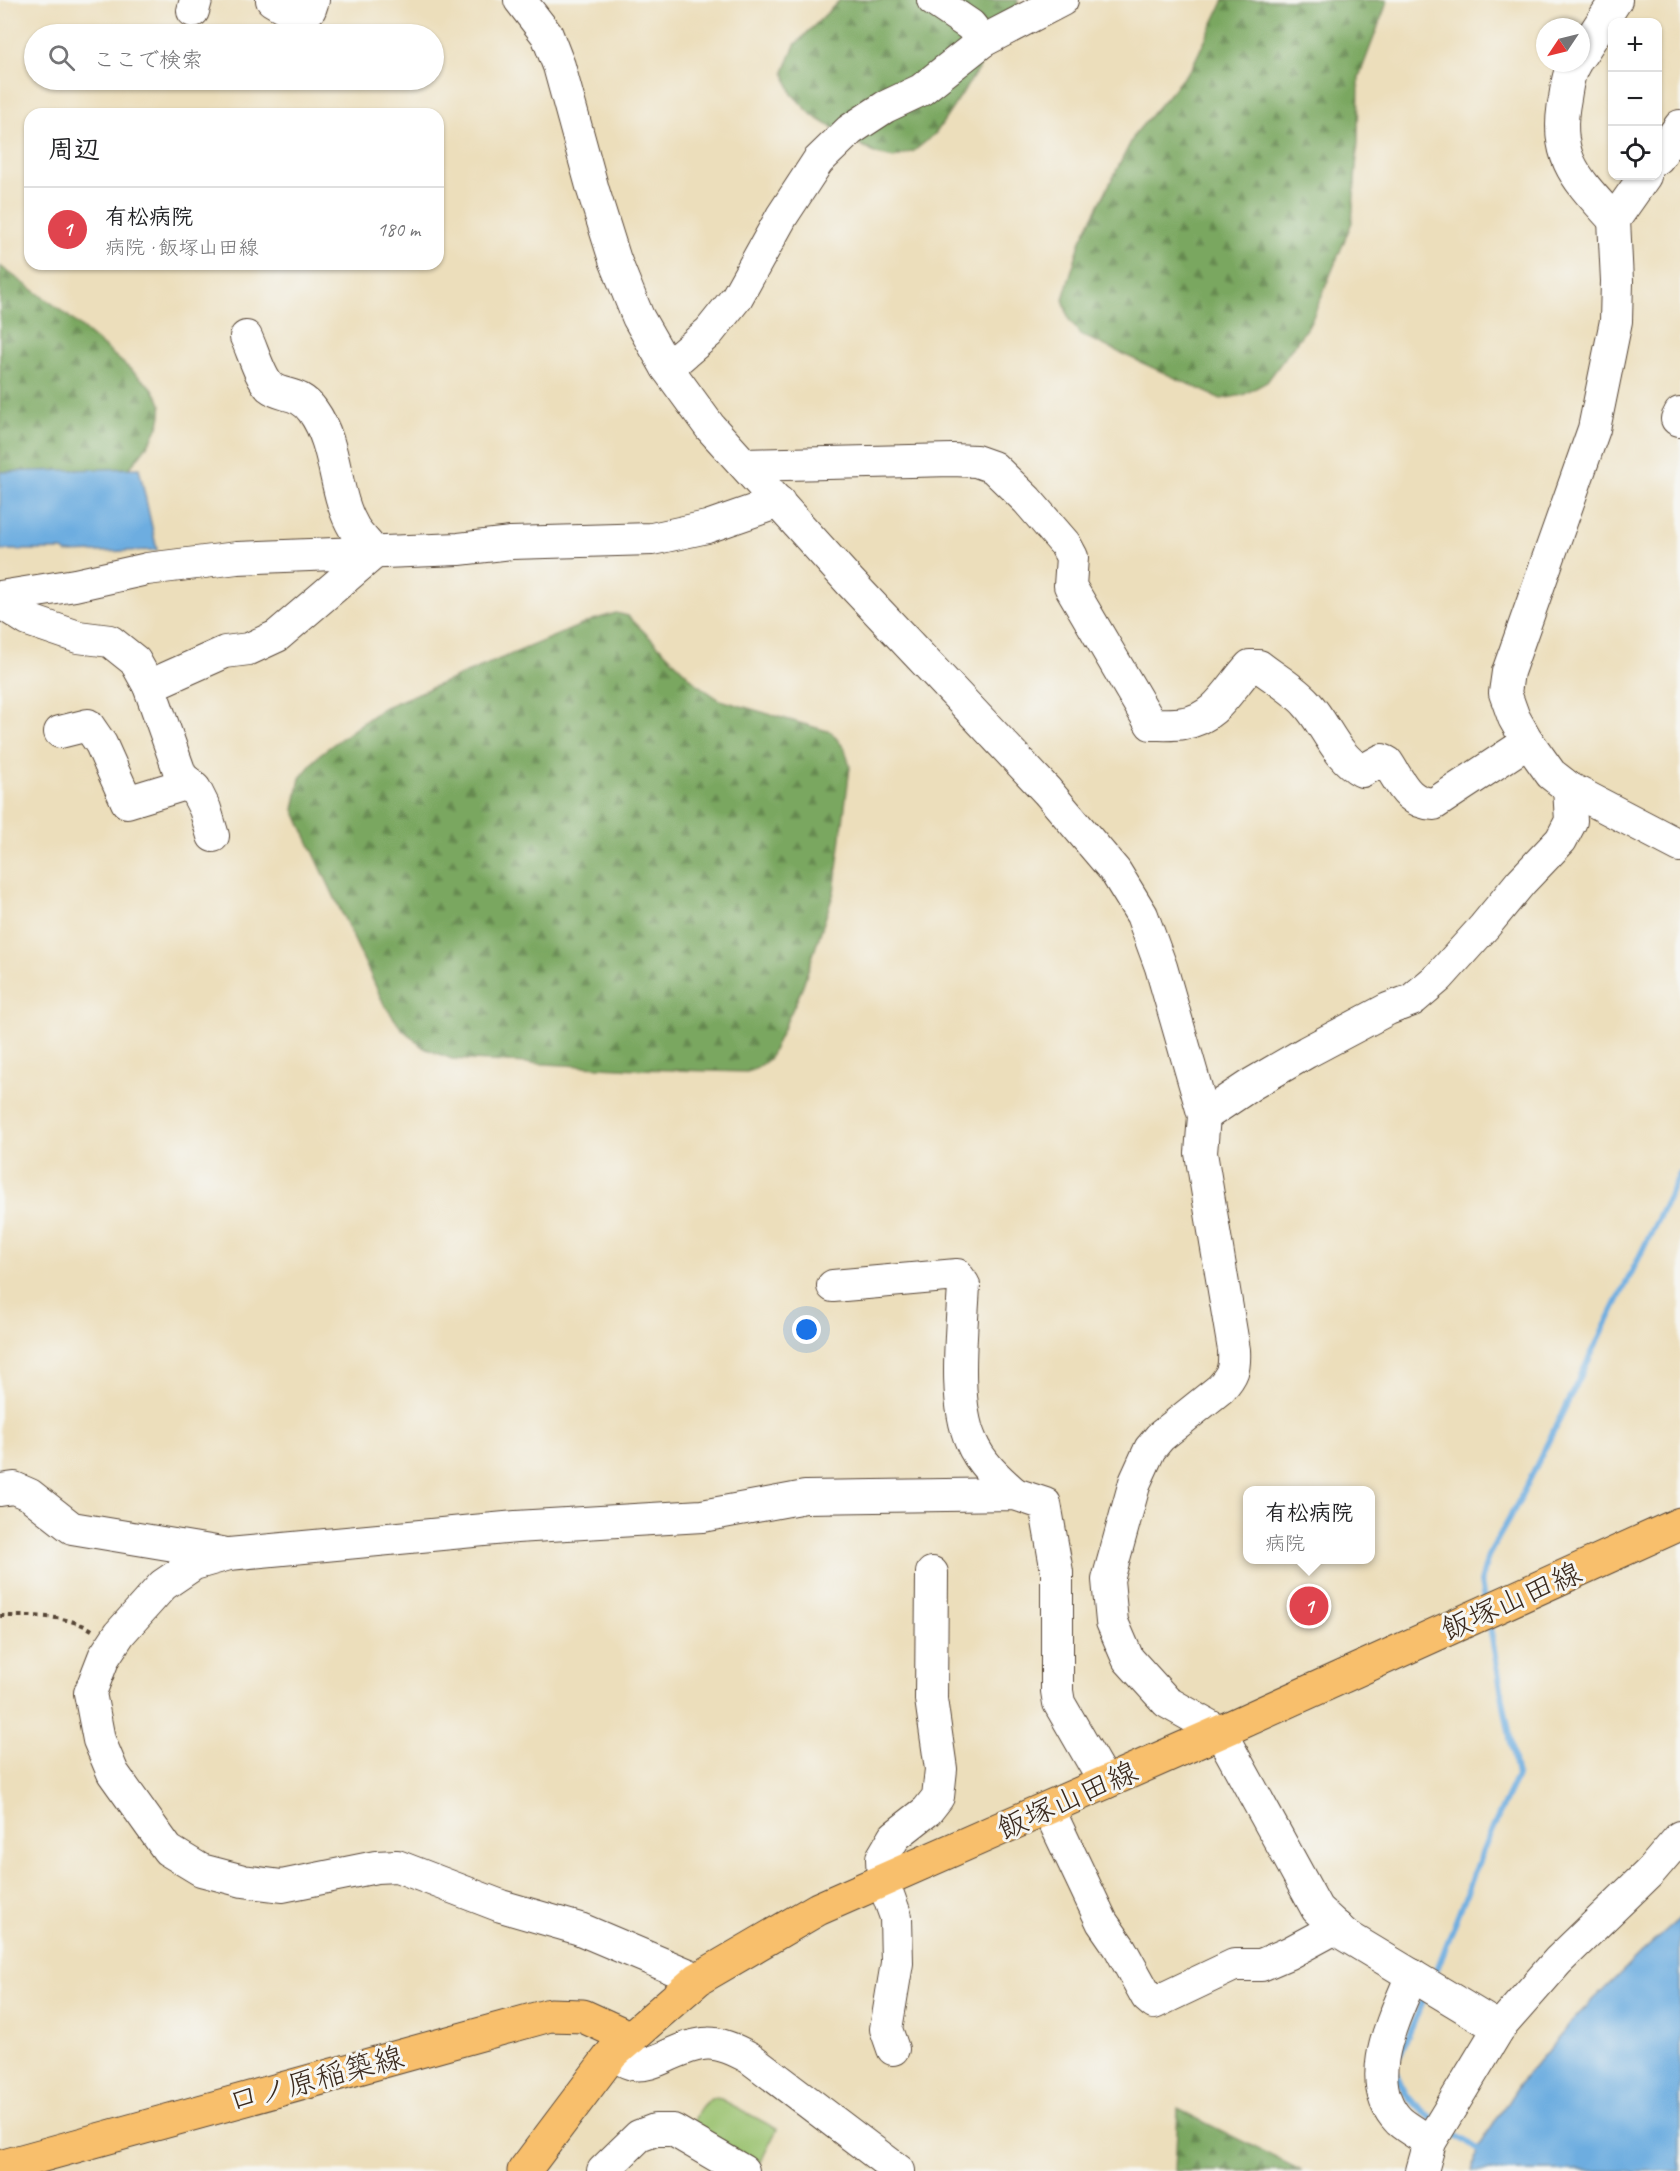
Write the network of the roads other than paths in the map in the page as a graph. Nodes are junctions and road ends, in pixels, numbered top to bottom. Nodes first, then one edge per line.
1 (272, 0) edge
2 (313, 0) edge
3 (520, 0) edge
4 (933, 0) edge
5 (1062, 0) edge
6 (1617, 0) edge
7 (977, 22) edge
8 (1590, 40) edge
9 (1570, 72) edge
10 (1680, 126) edge
11 (1662, 152) edge
12 (1642, 180) edge
13 (1614, 220) junction
14 (246, 337) dead end
15 (667, 368) junction
16 (1680, 413) edge
17 (1680, 420) edge
18 (745, 465) junction
19 (779, 502) junction
20 (374, 553) junction
21 (0, 597) edge
22 (0, 602) edge
23 (149, 686) junction
24 (60, 732) dead end
25 (1528, 742) junction
26 (189, 783) junction
27 (1569, 788) junction
28 (213, 836) dead end
29 (1680, 846) edge
30 (1204, 1116) junction
31 (833, 1286) dead end
32 (0, 1490) edge
33 (1015, 1494) junction
34 (1680, 1524) edge
35 (229, 1554) junction
36 (932, 1573) dead end
37 (1220, 1732) junction
38 (1104, 1783) junction
39 (1048, 1808) junction
40 (1680, 1837) edge
41 (883, 1881) junction
42 (1336, 1927) junction
43 (698, 1979) junction
44 (1423, 1982) junction
45 (1499, 2028) junction
46 (622, 2046) junction
47 (893, 2049) dead end
48 (1426, 2157) edge
49 (0, 2167) edge
50 (524, 2171) edge
51 (603, 2171) edge
52 (743, 2171) edge
53 (898, 2171) edge

1 - 2 street
3 - 15 street
4 - 7 street
5 - 7 street
6 - 8 street
7 - 15 street
9 - 13 street
10 - 11 street
12 - 13 street
13 - 25 street
14 - 20 street
15 - 18 street
16 - 17 street
18 - 19 street
18 - 25 street
19 - 20 street
19 - 30 street
20 - 21 street
20 - 23 street
22 - 23 street
23 - 26 street
24 - 26 street
25 - 27 street
26 - 28 street
27 - 29 street
27 - 30 street
30 - 37 street
31 - 33 street
32 - 35 street
33 - 35 street
33 - 38 street
34 - 37 main road, 飯塚山田線
35 - 43 street
36 - 41 street
37 - 38 main road, 飯塚山田線
37 - 42 street
38 - 39 main road, 飯塚山田線
39 - 41 main road, 飯塚山田線
39 - 42 street
40 - 45 street
41 - 43 main road, 飯塚山田線
41 - 47 street
42 - 44 street
43 - 46 main road, 飯塚山田線
44 - 45 street
44 - 48 street
45 - 48 street
46 - 49 main road, 口ノ原稲築線
46 - 50 main road, 飯塚山田線
46 - 53 street
51 - 52 street

